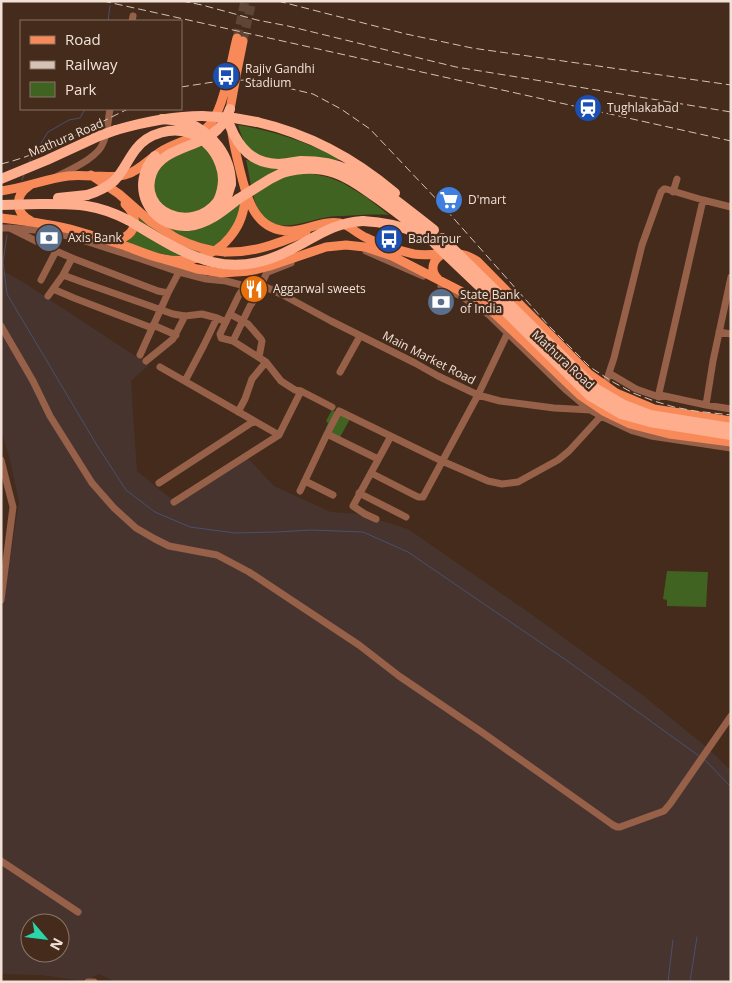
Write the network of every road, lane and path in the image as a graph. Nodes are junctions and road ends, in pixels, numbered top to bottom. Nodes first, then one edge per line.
1 (232, 74) junction
2 (227, 90) junction
3 (230, 109) junction
4 (110, 110) edge
5 (162, 119) junction
6 (230, 126) junction
7 (163, 154) junction
8 (85, 161) junction
9 (91, 175) junction
10 (1, 179) edge
11 (677, 179) dead end
12 (50, 180) junction
13 (32, 185) junction
14 (110, 187) junction
15 (244, 187) junction
16 (1, 190) edge
17 (673, 192) junction
18 (703, 200) junction
19 (1, 204) edge
20 (731, 207) edge
21 (1, 218) edge
22 (208, 220) junction
23 (33, 222) junction
24 (322, 225) junction
25 (1, 228) edge
26 (10, 228) junction
27 (434, 230) junction
28 (43, 231) junction
29 (77, 231) junction
30 (110, 241) junction
31 (432, 241) junction
32 (56, 251) junction
33 (447, 252) junction
34 (72, 258) junction
35 (163, 259) junction
36 (269, 269) junction
37 (179, 272) junction
38 (63, 275) junction
39 (731, 277) edge
40 (41, 280) dead end
41 (440, 281) junction
42 (498, 282) junction
43 (261, 285) junction
44 (245, 286) junction
45 (53, 289) junction
46 (168, 292) junction
47 (48, 296) dead end
48 (480, 302) junction
49 (160, 310) junction
50 (230, 314) junction
51 (186, 316) junction
52 (217, 318) junction
53 (242, 320) junction
54 (226, 322) junction
55 (1, 326) edge
56 (153, 326) junction
57 (508, 332) junction
58 (719, 332) junction
59 (731, 334) edge
60 (176, 335) junction
61 (360, 336) junction
62 (233, 342) junction
63 (140, 355) dead end
64 (259, 357) junction
65 (146, 360) dead end
66 (266, 362) junction
67 (160, 367) dead end
68 (340, 372) dead end
69 (609, 373) junction
70 (185, 381) junction
71 (606, 385) junction
72 (301, 391) junction
73 (478, 395) junction
74 (660, 395) junction
75 (706, 405) junction
76 (332, 407) dead end
77 (731, 409) edge
78 (590, 410) junction
79 (238, 412) junction
80 (601, 413) junction
81 (254, 421) junction
82 (731, 421) edge
83 (731, 428) edge
84 (279, 434) junction
85 (327, 434) junction
86 (731, 435) edge
87 (391, 436) junction
88 (731, 442) edge
89 (731, 448) edge
90 (378, 459) junction
91 (1, 460) edge
92 (442, 462) junction
93 (1, 470) edge
94 (370, 473) junction
95 (305, 481) junction
96 (159, 483) dead end
97 (300, 491) dead end
98 (359, 494) junction
99 (333, 495) dead end
100 (174, 502) dead end
101 (406, 518) dead end
102 (376, 519) dead end
103 (5, 527) edge
104 (1, 575) edge
105 (1, 600) edge
106 (729, 721) edge
107 (1, 861) edge
108 (78, 912) dead end
109 (88, 982) edge
110 (94, 982) edge

1 - 1 main road
1 - 2 main road
2 - 3 main road
2 - 7 main road
3 - 6 main road
3 - 7 highway
4 - 8 street
5 - 10 highway, Mathura Road, bridge
5 - 22 highway, bridge
5 - 27 highway, Mathura Road, bridge
6 - 15 main road
6 - 27 highway
7 - 9 main road
7 - 19 highway, bridge
7 - 22 highway
8 - 9 street
8 - 12 street
9 - 12 main road
9 - 14 main road
11 - 17 street
12 - 13 main road
13 - 16 main road
13 - 23 main road
14 - 24 main road, bridge
14 - 30 main road
15 - 24 main road
15 - 35 main road
17 - 18 street
17 - 69 street
18 - 20 street
18 - 74 street
19 - 31 highway, Mathura Road, bridge
21 - 23 main road, Mathura Road
22 - 31 highway, bridge
23 - 29 main road, Mathura Road
24 - 33 main road, Mathura Road
25 - 26 street
26 - 28 street
26 - 32 street
27 - 83 highway, Mathura Road, bridge
28 - 29 street
28 - 37 street
29 - 30 main road, Mathura Road
30 - 35 main road, Mathura Road
31 - 86 highway, Mathura Road, bridge
32 - 34 street
32 - 40 street
33 - 41 main road
33 - 42 main road, Mathura Road
34 - 38 street
34 - 46 street
35 - 36 main road, Mathura Road
36 - 41 main road, Mathura Road
36 - 43 street
36 - 57 street
37 - 44 street
37 - 46 street
38 - 45 street
38 - 49 street
39 - 58 street
41 - 48 main road, Mathura Road
42 - 48 main road
42 - 71 main road, Mathura Road
43 - 44 street
43 - 53 street
43 - 61 street, Main Market Road
44 - 50 street
45 - 47 street
45 - 56 street
46 - 49 street
48 - 80 main road, Mathura Road
49 - 51 street
49 - 56 street
50 - 53 street
50 - 54 street
51 - 52 street
51 - 60 street
52 - 54 street
52 - 70 street
53 - 62 street
53 - 64 street
54 - 62 street
55 - 106 street
56 - 60 street
56 - 63 street
57 - 73 street
57 - 78 street
58 - 59 street
58 - 75 street
60 - 65 street
61 - 68 street
61 - 73 street, Main Market Road
62 - 64 street
64 - 66 street
66 - 72 street
66 - 79 street
67 - 70 street
69 - 71 street
69 - 74 street
70 - 79 street
71 - 82 main road, Mathura Road
72 - 76 street
72 - 84 street
73 - 78 street, Main Market Road
73 - 92 street
74 - 75 street
75 - 77 street
78 - 80 street, Main Market Road
79 - 81 street
80 - 88 main road, Mathura Road
80 - 89 street
80 - 92 street
81 - 84 street
81 - 96 street
84 - 100 street
85 - 87 street
85 - 90 street
85 - 95 street
87 - 90 street
87 - 92 street
90 - 94 street
91 - 105 street
92 - 94 street
93 - 103 street
94 - 98 street
95 - 97 street
95 - 99 street
98 - 101 street
98 - 102 street
103 - 104 street
107 - 108 street
109 - 110 street

